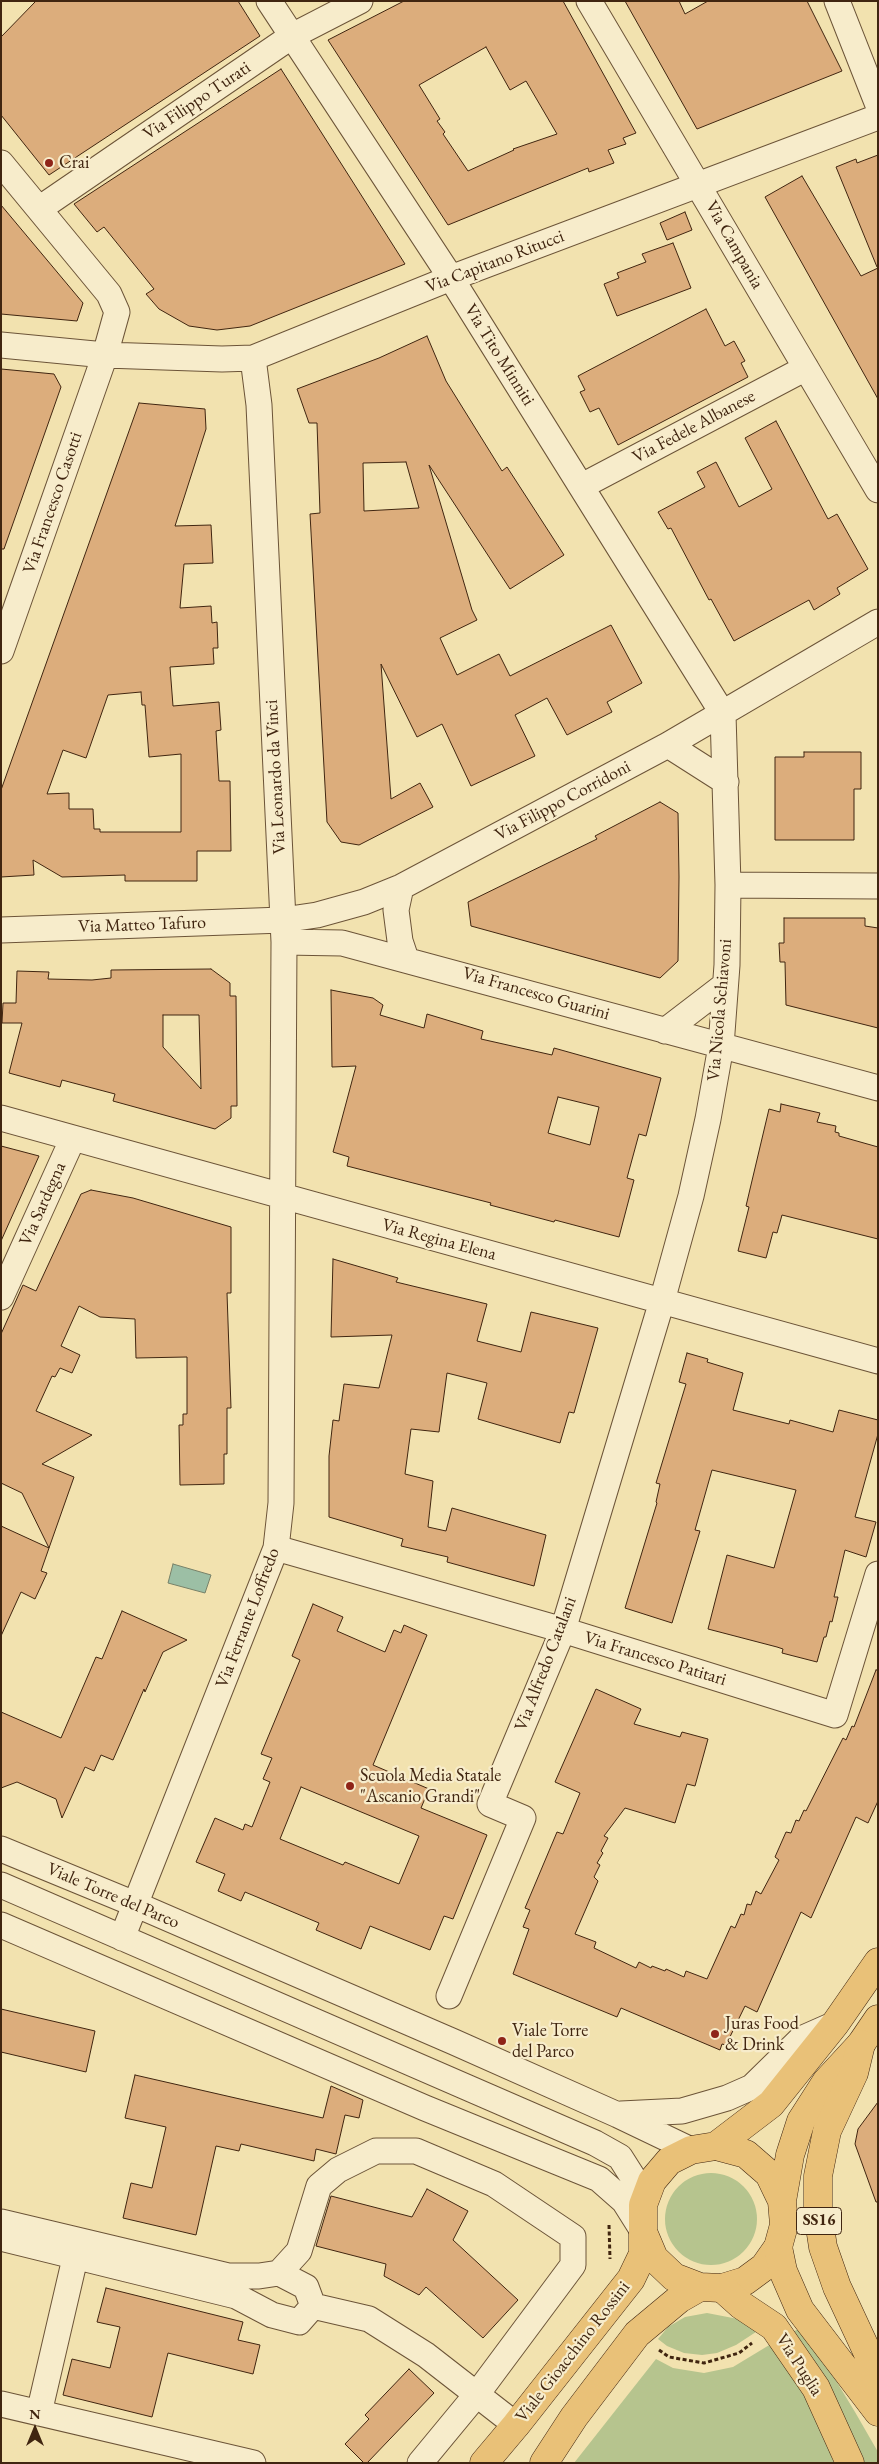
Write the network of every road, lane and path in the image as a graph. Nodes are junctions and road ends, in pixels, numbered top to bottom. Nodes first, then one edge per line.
1 (269, 1) edge
2 (360, 1) edge
3 (589, 1) edge
4 (837, 1) edge
5 (292, 36) junction
6 (878, 105) edge
7 (878, 117) edge
8 (1, 162) edge
9 (699, 185) junction
10 (39, 209) junction
11 (451, 278) junction
12 (1, 345) edge
13 (105, 355) junction
14 (253, 358) junction
15 (806, 368) junction
16 (582, 486) junction
17 (878, 490) edge
18 (878, 622) edge
19 (1, 651) edge
20 (724, 714) junction
21 (668, 745) junction
22 (726, 782) junction
23 (728, 885) junction
24 (878, 886) edge
25 (401, 887) junction
26 (1, 930) edge
27 (283, 931) junction
28 (406, 958) junction
29 (725, 985) junction
30 (665, 1031) junction
31 (721, 1046) junction
32 (878, 1088) edge
33 (1, 1118) edge
34 (73, 1138) junction
35 (282, 1196) junction
36 (1, 1297) edge
37 (662, 1301) junction
38 (878, 1361) edge
39 (276, 1548) junction
40 (878, 1574) edge
41 (563, 1630) junction
42 (1, 1849) edge
43 (1, 1885) edge
44 (137, 1905) junction
45 (1, 1925) edge
46 (122, 1938) junction
47 (878, 1962) edge
48 (449, 1996) dead end
49 (878, 2019) edge
50 (835, 2024) junction
51 (861, 2044) junction
52 (618, 2115) junction
53 (704, 2148) junction
54 (782, 2201) junction
55 (643, 2205) junction
56 (1, 2222) edge
57 (643, 2232) junction
58 (1, 2238) edge
59 (78, 2248) junction
60 (778, 2248) junction
61 (280, 2273) junction
62 (711, 2288) junction
63 (314, 2306) junction
64 (477, 2394) junction
65 (878, 2394) edge
66 (1, 2404) edge
67 (878, 2412) edge
68 (39, 2413) junction
69 (516, 2425) junction
70 (253, 2463) edge
71 (420, 2463) edge
72 (484, 2463) edge
73 (544, 2463) edge
74 (850, 2463) edge

1 - 5 street, Via Tito Minniti
2 - 5 street, Via Filippo Turati
3 - 9 street, Via Campania
4 - 6 street
5 - 10 street, Via Filippo Turati
5 - 11 street, Via Tito Minniti
7 - 9 street, Via Capitano Ritucci
8 - 10 street, Via Francesco Casotti
9 - 11 street, Via Capitano Ritucci
9 - 15 street, Via Campania
10 - 13 street, Via Francesco Casotti
11 - 14 street, Via Capitano Ritucci
11 - 16 street, Via Tito Minniti
12 - 13 street, Via Capitano Ritucci
13 - 14 street, Via Capitano Ritucci
13 - 19 street, Via Francesco Casotti
14 - 27 street, Via Leonardo da Vinci
15 - 16 street, Via Fedele Albanese
15 - 17 street, Via Campania
16 - 20 street, Via Tito Minniti
18 - 20 street, Via Filippo Corridoni
20 - 21 street, Via Filippo Corridoni
20 - 22 street, Via Nicola Schiavoni
21 - 22 street
21 - 25 street, Via Filippo Corridoni
22 - 23 street, Via Nicola Schiavoni
23 - 24 street
23 - 29 street, Via Nicola Schiavoni
25 - 27 street, Via Filippo Corridoni
25 - 28 street
26 - 27 street, Via Matteo Tafuro
27 - 28 street, Via Francesco Guarini
27 - 35 street, Via Leonardo da Vinci
28 - 30 street, Via Francesco Guarini
29 - 30 street
29 - 31 street, Via Nicola Schiavoni
30 - 31 street, Via Francesco Guarini
31 - 32 street, Via Francesco Guarini
31 - 37 street, Via Nicola Schiavoni
33 - 34 street, Via Regina Elena
34 - 35 street, Via Regina Elena
34 - 36 street, Via Sardegna
35 - 37 street, Via Regina Elena
35 - 39 street, Via Ferrante Loffredo
37 - 38 street, Via Regina Elena
37 - 41 street, Via Alfredo Catalani
39 - 41 street, Via Francesco Patitari
39 - 44 street, Via Ferrante Loffredo
40 - 41 street, Via Francesco Patitari
41 - 48 street, Via Alfredo Catalani
42 - 44 street, Viale Torre del Parco
43 - 46 street, Viale Torre del Parco
44 - 46 street, Via Ferrante Loffredo
44 - 52 street, Viale Torre del Parco
45 - 57 street
46 - 55 street, Viale Torre del Parco
47 - 50 main road, Viale Gioacchino Rossini
49 - 51 main road
50 - 52 street
50 - 53 main road, Viale Gioacchino Rossini
51 - 54 main road
51 - 65 main road, SS16
52 - 53 street, Viale Torre del Parco
53 - 54 main road
53 - 55 main road, Viale Gioacchino Rossini
54 - 60 main road
55 - 57 main road, Viale Gioacchino Rossini
56 - 59 street
57 - 62 main road, Viale Gioacchino Rossini
57 - 69 main road, Viale Gioacchino Rossini
58 - 59 street
59 - 61 street
59 - 63 street
59 - 68 street
60 - 62 main road
60 - 67 main road, Via Puglia / SS16
61 - 63 street
61 - 64 street
62 - 73 main road
62 - 74 main road, Via Puglia
63 - 64 street
64 - 69 street
64 - 71 street
66 - 68 street
68 - 70 street
69 - 72 main road, Viale Gioacchino Rossini

